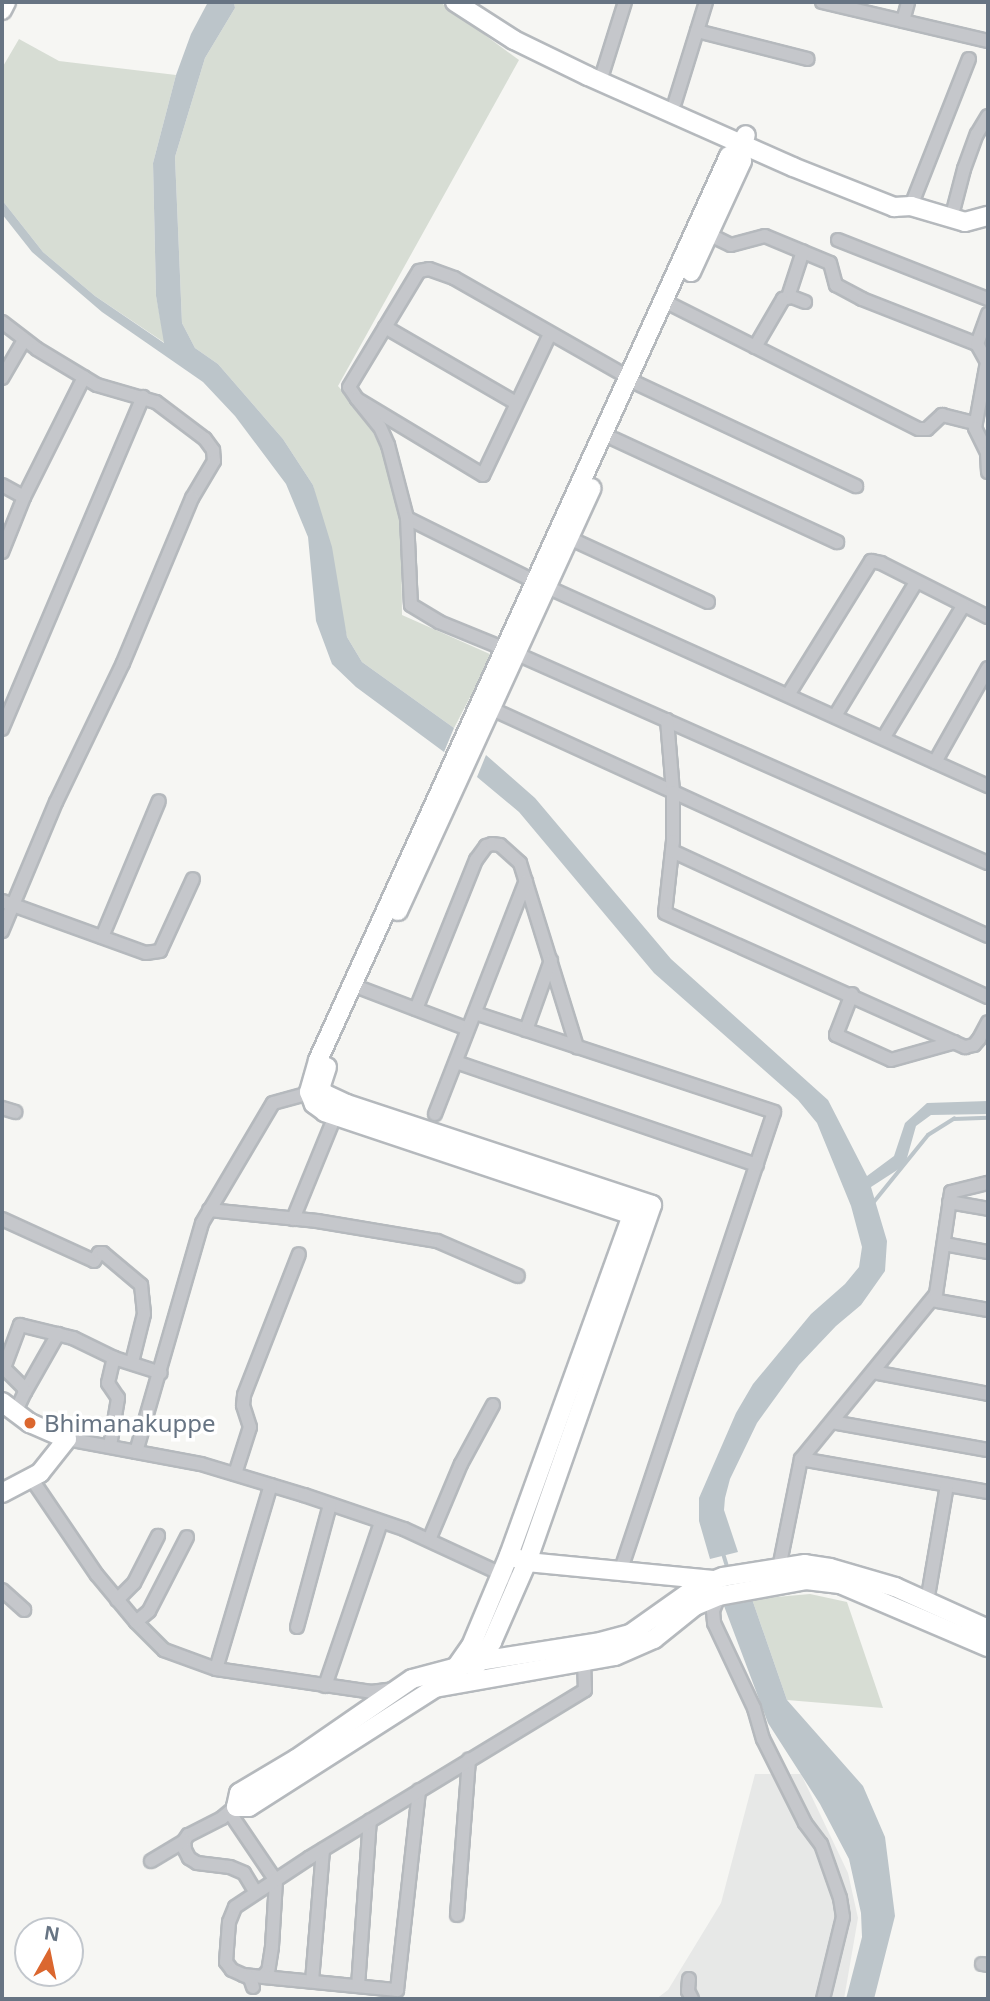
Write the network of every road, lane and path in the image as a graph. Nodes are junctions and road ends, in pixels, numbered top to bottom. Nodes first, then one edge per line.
1 (6, 2) edge
2 (455, 2) edge
3 (476, 2) edge
4 (616, 2) edge
5 (625, 2) edge
6 (706, 2) edge
7 (822, 2) edge
8 (908, 2) edge
9 (2, 10) edge
10 (903, 21) junction
11 (697, 31) junction
12 (988, 41) edge
13 (808, 59) dead end
14 (969, 59) dead end
15 (600, 70) junction
16 (675, 102) junction
17 (988, 116) edge
18 (742, 144) junction
19 (911, 206) junction
20 (988, 216) edge
21 (951, 219) junction
22 (708, 234) junction
23 (838, 240) dead end
24 (803, 251) junction
25 (788, 297) junction
26 (988, 299) edge
27 (805, 302) dead end
28 (670, 304) junction
29 (988, 314) edge
30 (2, 322) edge
31 (385, 327) junction
32 (550, 334) junction
33 (24, 340) junction
34 (977, 344) junction
35 (755, 347) junction
36 (84, 377) junction
37 (2, 378) edge
38 (634, 381) junction
39 (143, 397) junction
40 (357, 399) junction
41 (516, 403) junction
42 (975, 423) junction
43 (614, 439) junction
44 (988, 472) edge
45 (2, 485) edge
46 (856, 486) dead end
47 (24, 497) junction
48 (407, 518) junction
49 (569, 538) junction
50 (837, 542) dead end
51 (2, 552) edge
52 (916, 582) junction
53 (542, 584) junction
54 (708, 602) dead end
55 (963, 606) junction
56 (988, 617) edge
57 (511, 651) junction
58 (988, 668) edge
59 (788, 695) junction
60 (492, 709) junction
61 (835, 716) junction
62 (667, 720) junction
63 (2, 729) edge
64 (884, 737) junction
65 (935, 762) junction
66 (460, 763) junction
67 (988, 786) edge
68 (673, 792) junction
69 (159, 801) dead end
70 (672, 851) junction
71 (988, 863) edge
72 (193, 879) dead end
73 (526, 881) junction
74 (8, 902) edge
75 (2, 931) edge
76 (988, 936) edge
77 (102, 937) junction
78 (551, 960) junction
79 (363, 989) junction
80 (852, 994) junction
81 (988, 997) edge
82 (416, 1009) junction
83 (475, 1013) junction
84 (988, 1022) edge
85 (468, 1029) junction
86 (526, 1030) junction
87 (955, 1042) junction
88 (577, 1047) junction
89 (456, 1062) junction
90 (316, 1091) junction
91 (2, 1108) edge
92 (15, 1112) dead end
93 (435, 1114) dead end
94 (335, 1116) junction
95 (757, 1165) junction
96 (988, 1183) edge
97 (949, 1202) junction
98 (652, 1206) junction
99 (988, 1209) edge
100 (209, 1210) junction
101 (632, 1215) junction
102 (2, 1219) edge
103 (293, 1219) junction
104 (943, 1244) junction
105 (988, 1252) edge
106 (299, 1254) dead end
107 (518, 1276) dead end
108 (932, 1300) junction
109 (988, 1310) edge
110 (58, 1334) junction
111 (114, 1358) junction
112 (132, 1362) junction
113 (873, 1372) junction
114 (161, 1373) junction
115 (25, 1392) junction
116 (988, 1394) edge
117 (493, 1405) dead end
118 (9, 1407) edge
119 (832, 1422) junction
120 (67, 1438) junction
121 (110, 1446) junction
122 (988, 1450) edge
123 (136, 1452) junction
124 (801, 1459) junction
125 (235, 1474) junction
126 (31, 1478) junction
127 (271, 1485) junction
128 (947, 1485) junction
129 (988, 1492) edge
130 (2, 1493) edge
131 (330, 1505) junction
132 (381, 1522) junction
133 (158, 1536) dead end
134 (187, 1537) dead end
135 (429, 1540) junction
136 (509, 1555) junction
137 (527, 1562) junction
138 (779, 1568) junction
139 (621, 1572) junction
140 (510, 1578) junction
141 (729, 1585) junction
142 (2, 1590) edge
143 (117, 1600) junction
144 (927, 1602) junction
145 (24, 1610) dead end
146 (136, 1622) junction
147 (297, 1627) dead end
148 (988, 1629) edge
149 (988, 1647) edge
150 (480, 1661) junction
151 (584, 1661) junction
152 (216, 1669) junction
153 (461, 1674) junction
154 (325, 1686) junction
155 (397, 1689) junction
156 (469, 1759) junction
157 (419, 1790) junction
158 (233, 1810) junction
159 (370, 1820) junction
160 (184, 1841) junction
161 (323, 1849) junction
162 (151, 1861) dead end
163 (276, 1881) junction
164 (256, 1894) junction
165 (457, 1915) dead end
166 (243, 1975) junction
167 (263, 1976) junction
168 (690, 1979) dead end
169 (312, 1981) junction
170 (358, 1986) junction
171 (253, 1987) dead end
172 (692, 1999) edge
173 (823, 1999) edge

1 - 9 street
2 - 18 street
3 - 15 street
4 - 15 street
5 - 15 street
6 - 11 street
7 - 10 street
8 - 10 street
10 - 12 street
11 - 13 street
11 - 16 street
14 - 19 street
15 - 16 street
16 - 18 street
17 - 21 street
18 - 19 street
18 - 22 street
18 - 28 street
19 - 21 street
20 - 21 street
22 - 24 street
22 - 28 street
23 - 26 street
24 - 25 street
24 - 34 street
25 - 27 street
25 - 35 street
28 - 35 street
28 - 38 street
29 - 34 street
30 - 33 street
31 - 32 street
31 - 40 street
31 - 41 street
32 - 38 street
32 - 41 street
33 - 36 street
33 - 37 street
34 - 42 street
35 - 42 street
36 - 39 street
36 - 47 street
38 - 43 street
38 - 46 street
38 - 53 street
39 - 63 street
39 - 74 street
40 - 41 street
40 - 48 street
42 - 44 street
43 - 49 street
43 - 50 street
45 - 47 street
47 - 51 street
48 - 53 street
48 - 57 street
49 - 53 street
49 - 54 street
52 - 55 street
52 - 59 street
52 - 61 street
53 - 57 street
53 - 59 street
55 - 56 street
55 - 64 street
57 - 60 street
57 - 62 street
57 - 66 street
58 - 65 street
59 - 61 street
60 - 66 street
60 - 68 street
61 - 64 street
62 - 68 street
62 - 71 street
64 - 65 street
65 - 67 street
66 - 79 street
66 - 90 street
68 - 70 street
68 - 76 street
69 - 77 street
70 - 80 street
70 - 81 street
72 - 77 street
73 - 78 street
73 - 82 street
73 - 83 street
74 - 75 street
74 - 77 street
78 - 86 street
78 - 88 street
79 - 82 street
79 - 90 street
80 - 87 street
80 - 87 street
82 - 85 street
83 - 85 street
83 - 86 street
84 - 87 street
85 - 89 street
86 - 88 street
88 - 95 street
89 - 93 street
89 - 95 street
90 - 94 street
90 - 98 street
90 - 100 street
91 - 92 street
94 - 101 street
94 - 103 street
95 - 139 street
96 - 97 street
97 - 99 street
97 - 104 street
98 - 101 street
98 - 137 street
100 - 103 street
100 - 114 street
101 - 136 street
102 - 112 street
103 - 107 street
104 - 105 street
104 - 108 street
106 - 125 street
108 - 109 street
108 - 113 street
110 - 111 street
110 - 115 street
110 - 115 street
111 - 112 street
111 - 121 street
112 - 114 street
113 - 116 street
113 - 119 street
114 - 123 street
115 - 118 street
117 - 135 street
118 - 120 street
119 - 122 street
119 - 124 street
120 - 121 street
120 - 126 street
121 - 123 street
123 - 125 street
124 - 128 street
124 - 138 street
125 - 127 street
126 - 130 street
126 - 143 street
127 - 131 street
127 - 152 street
128 - 129 street
128 - 144 street
131 - 132 street
131 - 147 street
132 - 135 street
132 - 154 street
133 - 143 street
134 - 146 street
135 - 140 street
136 - 137 street
136 - 140 street
137 - 139 street
137 - 140 street
138 - 141 street
138 - 144 street
139 - 141 street
140 - 150 street
140 - 153 street
141 - 149 street
141 - 150 street
141 - 151 street
141 - 173 street
142 - 145 street
143 - 146 street
144 - 148 street
146 - 152 street
150 - 153 street
151 - 153 street
151 - 156 street
152 - 154 street
153 - 155 street
153 - 158 street
154 - 155 street
155 - 158 street
156 - 157 street
156 - 165 street
157 - 159 street
157 - 170 street
158 - 160 street
158 - 163 street
159 - 161 street
159 - 170 street
160 - 162 street
160 - 164 street
161 - 163 street
161 - 169 street
163 - 164 street
163 - 167 street
164 - 166 street
166 - 167 street
166 - 171 street
167 - 169 street
168 - 172 street
169 - 170 street

